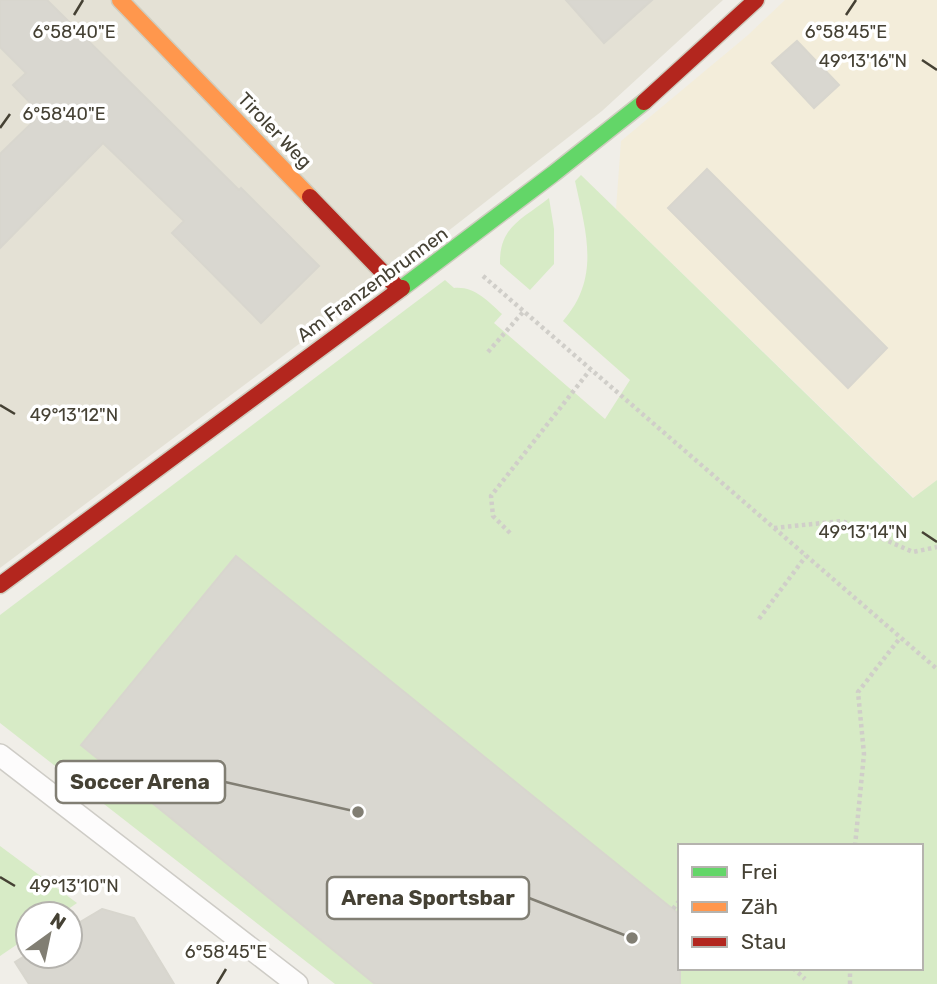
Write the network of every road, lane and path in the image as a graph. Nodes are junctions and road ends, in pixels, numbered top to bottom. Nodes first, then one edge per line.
1 (120, 0) edge
2 (757, 0) edge
3 (453, 250) junction
4 (399, 289) junction
5 (523, 312) junction
6 (488, 352) dead end
7 (590, 370) junction
8 (773, 528) junction
9 (510, 533) dead end
10 (937, 547) edge
11 (806, 556) junction
12 (0, 585) edge
13 (759, 619) dead end
14 (900, 638) junction
15 (937, 669) edge
16 (0, 755) edge
17 (855, 844) edge
18 (678, 903) edge
19 (673, 909) dead end
20 (795, 970) edge
21 (805, 979) dead end
22 (297, 984) edge

1 - 4 street, Tiroler Weg
2 - 3 street, Am Franzenbrunnen
3 - 4 street, Am Franzenbrunnen
3 - 5 path
4 - 12 street, Am Franzenbrunnen
5 - 6 path
5 - 7 path
7 - 8 path
7 - 9 path
8 - 10 path
8 - 11 path
11 - 13 path
11 - 14 path
14 - 15 path
14 - 17 path
16 - 22 lane
18 - 19 path
20 - 21 path

